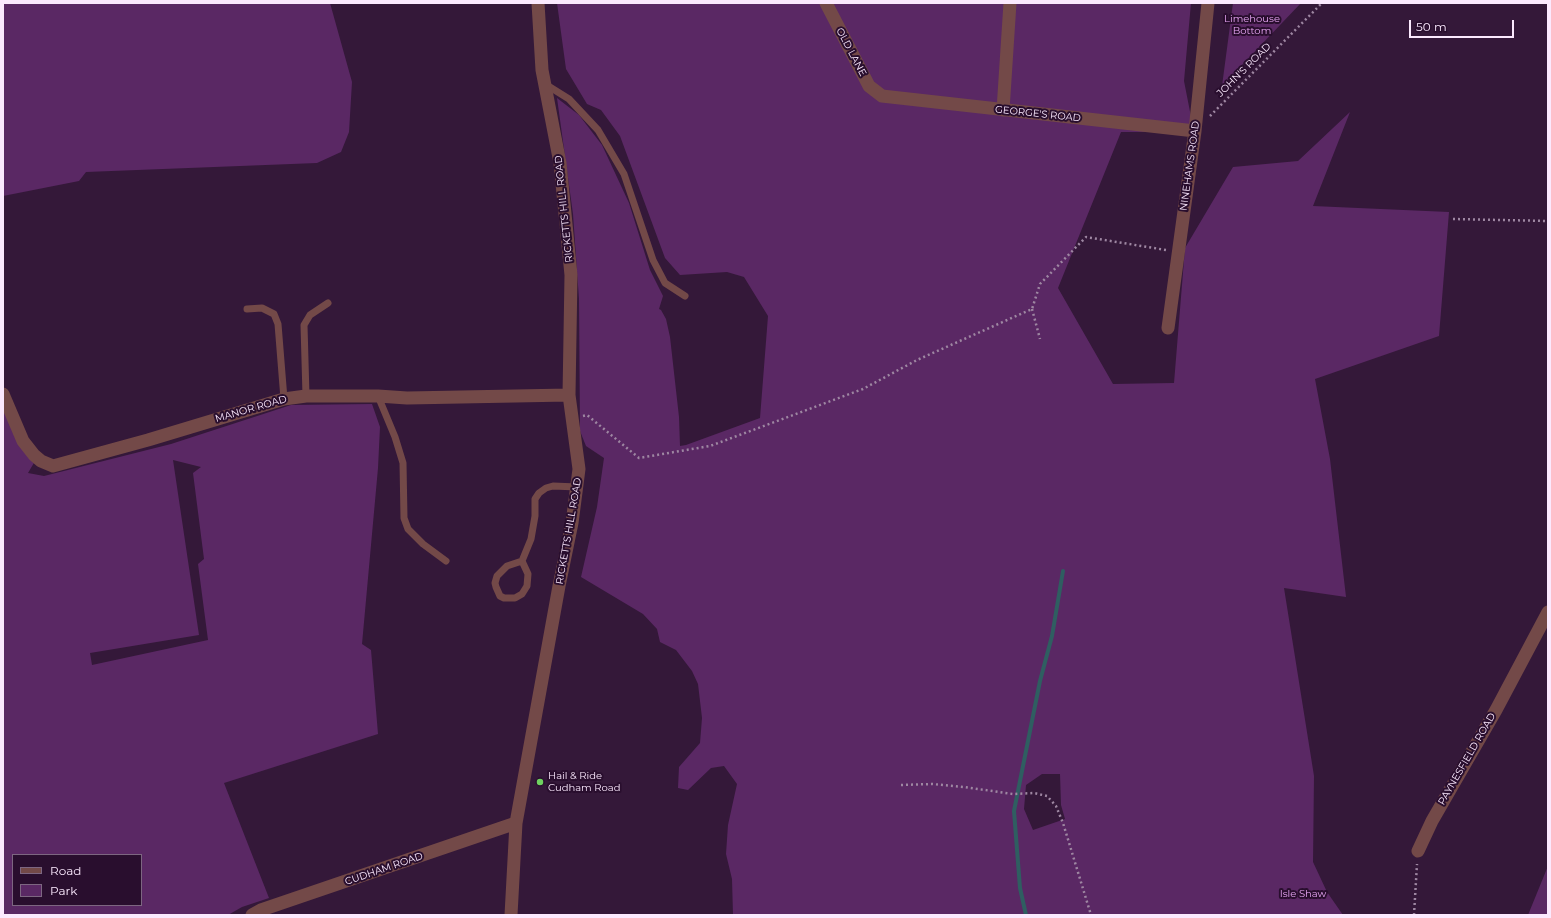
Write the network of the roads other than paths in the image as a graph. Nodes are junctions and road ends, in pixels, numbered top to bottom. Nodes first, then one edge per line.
1 (538, 3) edge
2 (826, 3) edge
3 (1010, 3) edge
4 (1208, 3) edge
5 (545, 84) junction
6 (882, 96) joint
7 (1003, 110) junction
8 (1195, 131) junction
9 (685, 296) dead end
10 (328, 302) dead end
11 (247, 310) dead end
12 (1168, 328) dead end
13 (3, 394) edge
14 (569, 395) junction
15 (306, 396) junction
16 (378, 396) junction
17 (284, 399) junction
18 (577, 487) junction
19 (446, 561) dead end
20 (522, 561) junction
21 (1548, 612) edge
22 (516, 824) junction
23 (1418, 851) road end
24 (259, 913) edge
25 (512, 915) edge

1 - 5 street, RICKETTS HILL ROAD
2 - 6 street, OLD LANE
3 - 7 street
4 - 8 street, NINEHAMS ROAD
5 - 9 lane
5 - 14 street, RICKETTS HILL ROAD
6 - 7 street, GEORGE'S ROAD
7 - 8 street, GEORGE'S ROAD
8 - 12 street, NINEHAMS ROAD
10 - 15 lane
11 - 17 lane
13 - 17 street, MANOR ROAD
14 - 16 street, MANOR ROAD
14 - 18 street, RICKETTS HILL ROAD
15 - 16 street, MANOR ROAD
15 - 17 street, MANOR ROAD
16 - 19 lane
18 - 20 lane
18 - 22 street, RICKETTS HILL ROAD
20 - 20 lane
21 - 23 street, PAYNESFIELD ROAD
22 - 24 street, CUDHAM ROAD
22 - 25 street, RICKETTS HILL ROAD

